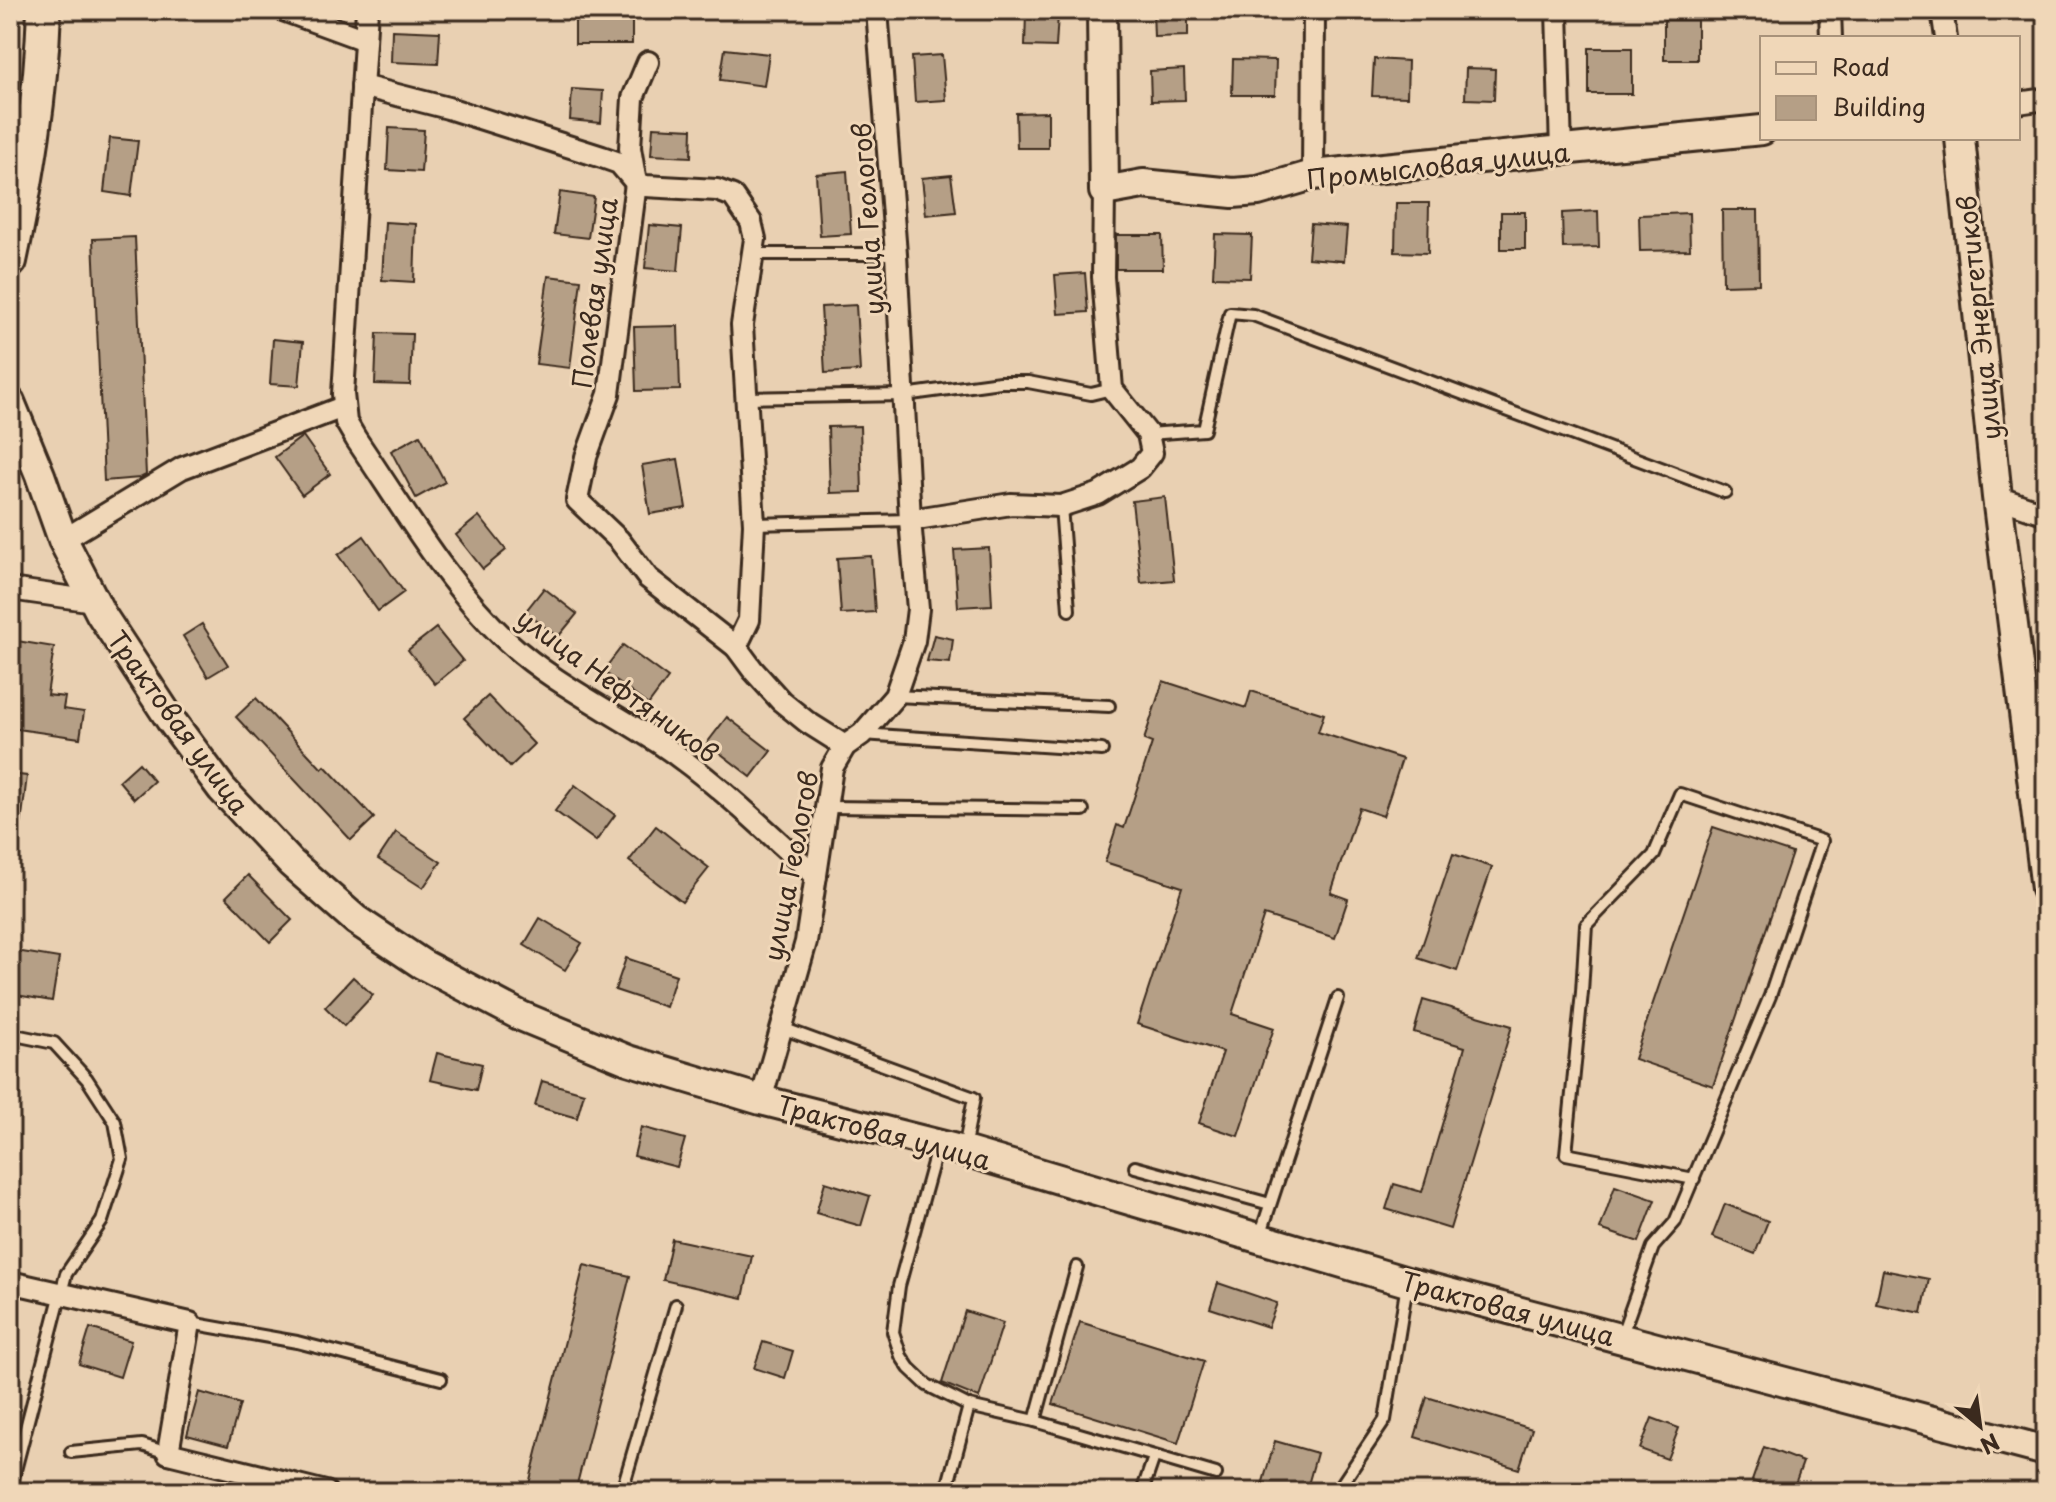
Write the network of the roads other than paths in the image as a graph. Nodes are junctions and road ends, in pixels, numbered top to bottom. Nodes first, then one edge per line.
1 (44, 10) edge
2 (283, 10) edge
3 (367, 10) edge
4 (877, 10) edge
5 (1102, 10) edge
6 (1314, 10) edge
7 (1557, 10) edge
8 (1830, 10) edge
9 (1942, 10) edge
10 (1831, 36) edge
11 (1946, 36) edge
12 (365, 40) junction
13 (648, 62) dead end
14 (362, 86) junction
15 (2046, 99) edge
16 (10, 100) edge
17 (2020, 103) edge
18 (1760, 130) edge
19 (35, 134) junction
20 (1960, 140) edge
21 (1561, 152) junction
22 (1313, 175) junction
23 (636, 183) junction
24 (1104, 191) junction
25 (754, 254) junction
26 (896, 254) junction
27 (10, 261) edge
28 (1112, 389) junction
29 (904, 395) junction
30 (746, 398) junction
31 (10, 402) edge
32 (343, 407) junction
33 (1148, 434) junction
34 (1725, 492) dead end
35 (1997, 497) junction
36 (1061, 506) junction
37 (2046, 514) edge
38 (910, 520) junction
39 (754, 524) junction
40 (63, 540) junction
41 (10, 589) edge
42 (94, 601) junction
43 (1069, 610) dead end
44 (736, 647) junction
45 (895, 696) junction
46 (1109, 706) dead end
47 (854, 740) junction
48 (1102, 750) dead end
49 (828, 807) junction
50 (1083, 810) dead end
51 (2043, 846) edge
52 (816, 876) junction
53 (2046, 889) edge
54 (1338, 998) dead end
55 (782, 1028) junction
56 (10, 1034) edge
57 (761, 1100) junction
58 (951, 1148) junction
59 (1135, 1167) dead end
60 (1694, 1179) junction
61 (1270, 1204) junction
62 (1259, 1238) junction
63 (1077, 1267) dead end
64 (10, 1282) edge
65 (1407, 1282) junction
66 (60, 1292) junction
67 (676, 1305) dead end
68 (190, 1323) junction
69 (1621, 1339) junction
70 (441, 1379) dead end
71 (969, 1406) junction
72 (1035, 1421) junction
73 (2046, 1451) edge
74 (71, 1452) dead end
75 (168, 1453) junction
76 (1154, 1457) junction
77 (1216, 1474) dead end
78 (10, 1478) edge
79 (1338, 1489) edge
80 (326, 1492) edge
81 (620, 1492) edge
82 (946, 1492) edge
83 (1142, 1492) edge
84 (1358, 1492) edge

1 - 19 main road
2 - 12 street
3 - 12 street, улица Нефтяников
4 - 26 street, улица Геологов
5 - 24 street
6 - 22 street
7 - 21 street
8 - 10 street
9 - 11 street
12 - 14 street, улица Нефтяников
13 - 23 street, Полевая улица
14 - 23 street
14 - 32 street, улица Нефтяников
15 - 17 street
16 - 19 lane
18 - 21 street, Промысловая улица
19 - 27 main road
20 - 35 street, улица Энергетиков
21 - 22 street, Промысловая улица
22 - 24 street, Промысловая улица
23 - 25 street
23 - 44 street, Полевая улица
24 - 28 street
25 - 26 lane
25 - 30 street
26 - 29 street, улица Геологов
28 - 29 lane
28 - 33 street
29 - 30 lane
29 - 38 street, улица Геологов
30 - 39 street
31 - 40 street, Трактовая улица
32 - 40 street
32 - 52 street, улица Нефтяников
33 - 34 lane
33 - 36 street
35 - 37 street
35 - 51 street, улица Энергетиков
36 - 38 street
36 - 43 lane
38 - 39 lane
38 - 45 street, улица Геологов
39 - 44 street
40 - 42 street, Трактовая улица
41 - 42 street
42 - 57 street, Трактовая улица
44 - 47 street, Полевая улица
45 - 46 lane
45 - 47 street, улица Геологов
47 - 48 lane
47 - 49 street, улица Геологов
49 - 50 lane
49 - 52 street, улица Геологов
51 - 53 street, улица Энергетиков
52 - 55 street, улица Геологов
54 - 61 lane
55 - 57 street, улица Геологов
55 - 58 lane
56 - 66 lane
57 - 58 street, Трактовая улица
58 - 62 street, Трактовая улица
58 - 71 lane
59 - 61 lane
60 - 60 lane
60 - 69 lane
61 - 62 lane
62 - 65 street, Трактовая улица
63 - 72 lane
64 - 66 street
65 - 69 street, Трактовая улица
65 - 79 lane
66 - 68 street
66 - 78 lane
67 - 81 lane
68 - 70 lane
68 - 75 street
69 - 73 street, Трактовая улица
71 - 72 lane
71 - 82 lane
72 - 76 lane
74 - 75 lane
75 - 80 street
76 - 77 lane
76 - 83 lane
79 - 84 lane

